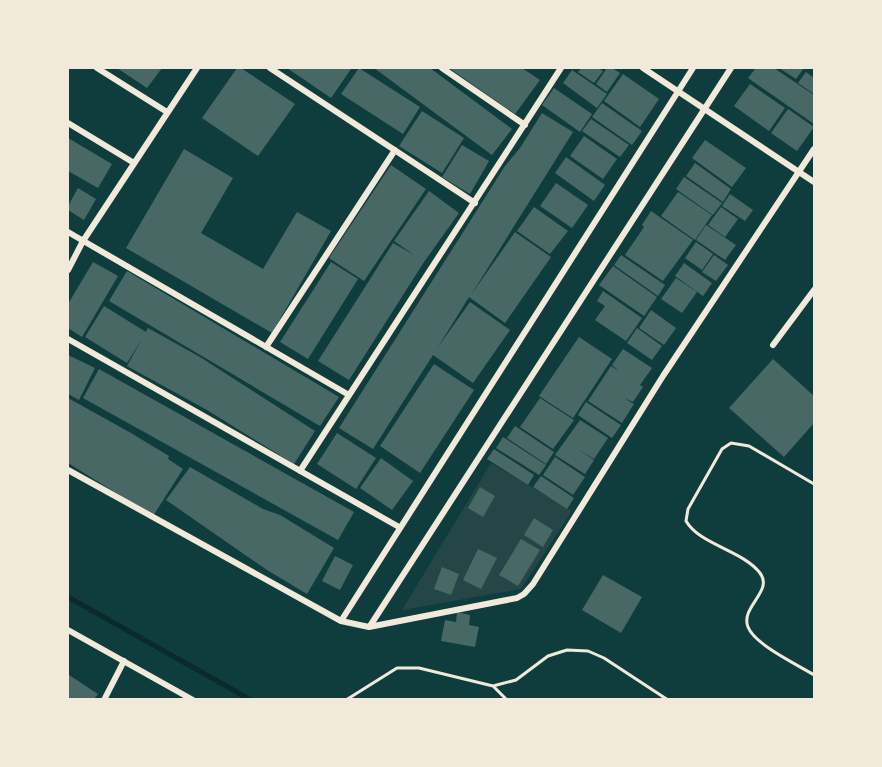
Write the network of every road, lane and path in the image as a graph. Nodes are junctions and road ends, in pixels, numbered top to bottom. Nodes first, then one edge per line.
1 (97, 68) edge
2 (197, 68) edge
3 (270, 68) edge
4 (442, 68) edge
5 (561, 68) edge
6 (643, 68) edge
7 (693, 68) edge
8 (732, 68) edge
9 (679, 92) junction
10 (703, 108) junction
11 (167, 112) junction
12 (68, 123) edge
13 (525, 124) junction
14 (814, 149) edge
15 (394, 150) junction
16 (134, 163) junction
17 (799, 172) junction
18 (814, 182) edge
19 (475, 203) junction
20 (68, 232) edge
21 (83, 241) junction
22 (68, 270) edge
23 (814, 291) edge
24 (68, 339) edge
25 (773, 345) dead end
26 (266, 347) junction
27 (349, 395) junction
28 (68, 470) edge
29 (300, 471) junction
30 (814, 484) edge
31 (399, 527) junction
32 (341, 621) junction
33 (369, 627) junction
34 (68, 630) edge
35 (124, 661) junction
36 (814, 675) edge
37 (493, 686) junction
38 (104, 699) edge
39 (194, 699) edge
40 (346, 699) edge
41 (507, 699) edge
42 (668, 699) edge

1 - 11 street
2 - 11 street
3 - 15 street
4 - 13 street
5 - 13 street
6 - 9 street
7 - 9 street
8 - 10 street
9 - 10 street
9 - 31 street
10 - 17 street
10 - 33 street
11 - 16 street
12 - 16 street
13 - 19 street
14 - 17 street
15 - 19 street
15 - 26 street
16 - 21 street
17 - 18 street
17 - 33 street
19 - 27 street
20 - 21 street
21 - 22 street
21 - 26 street
23 - 25 street
24 - 29 street
26 - 27 street
27 - 29 street
28 - 32 street
29 - 31 street
30 - 36 path
31 - 32 street
32 - 33 street
34 - 35 street
35 - 38 street
35 - 39 street
37 - 40 path
37 - 41 path
37 - 42 path

